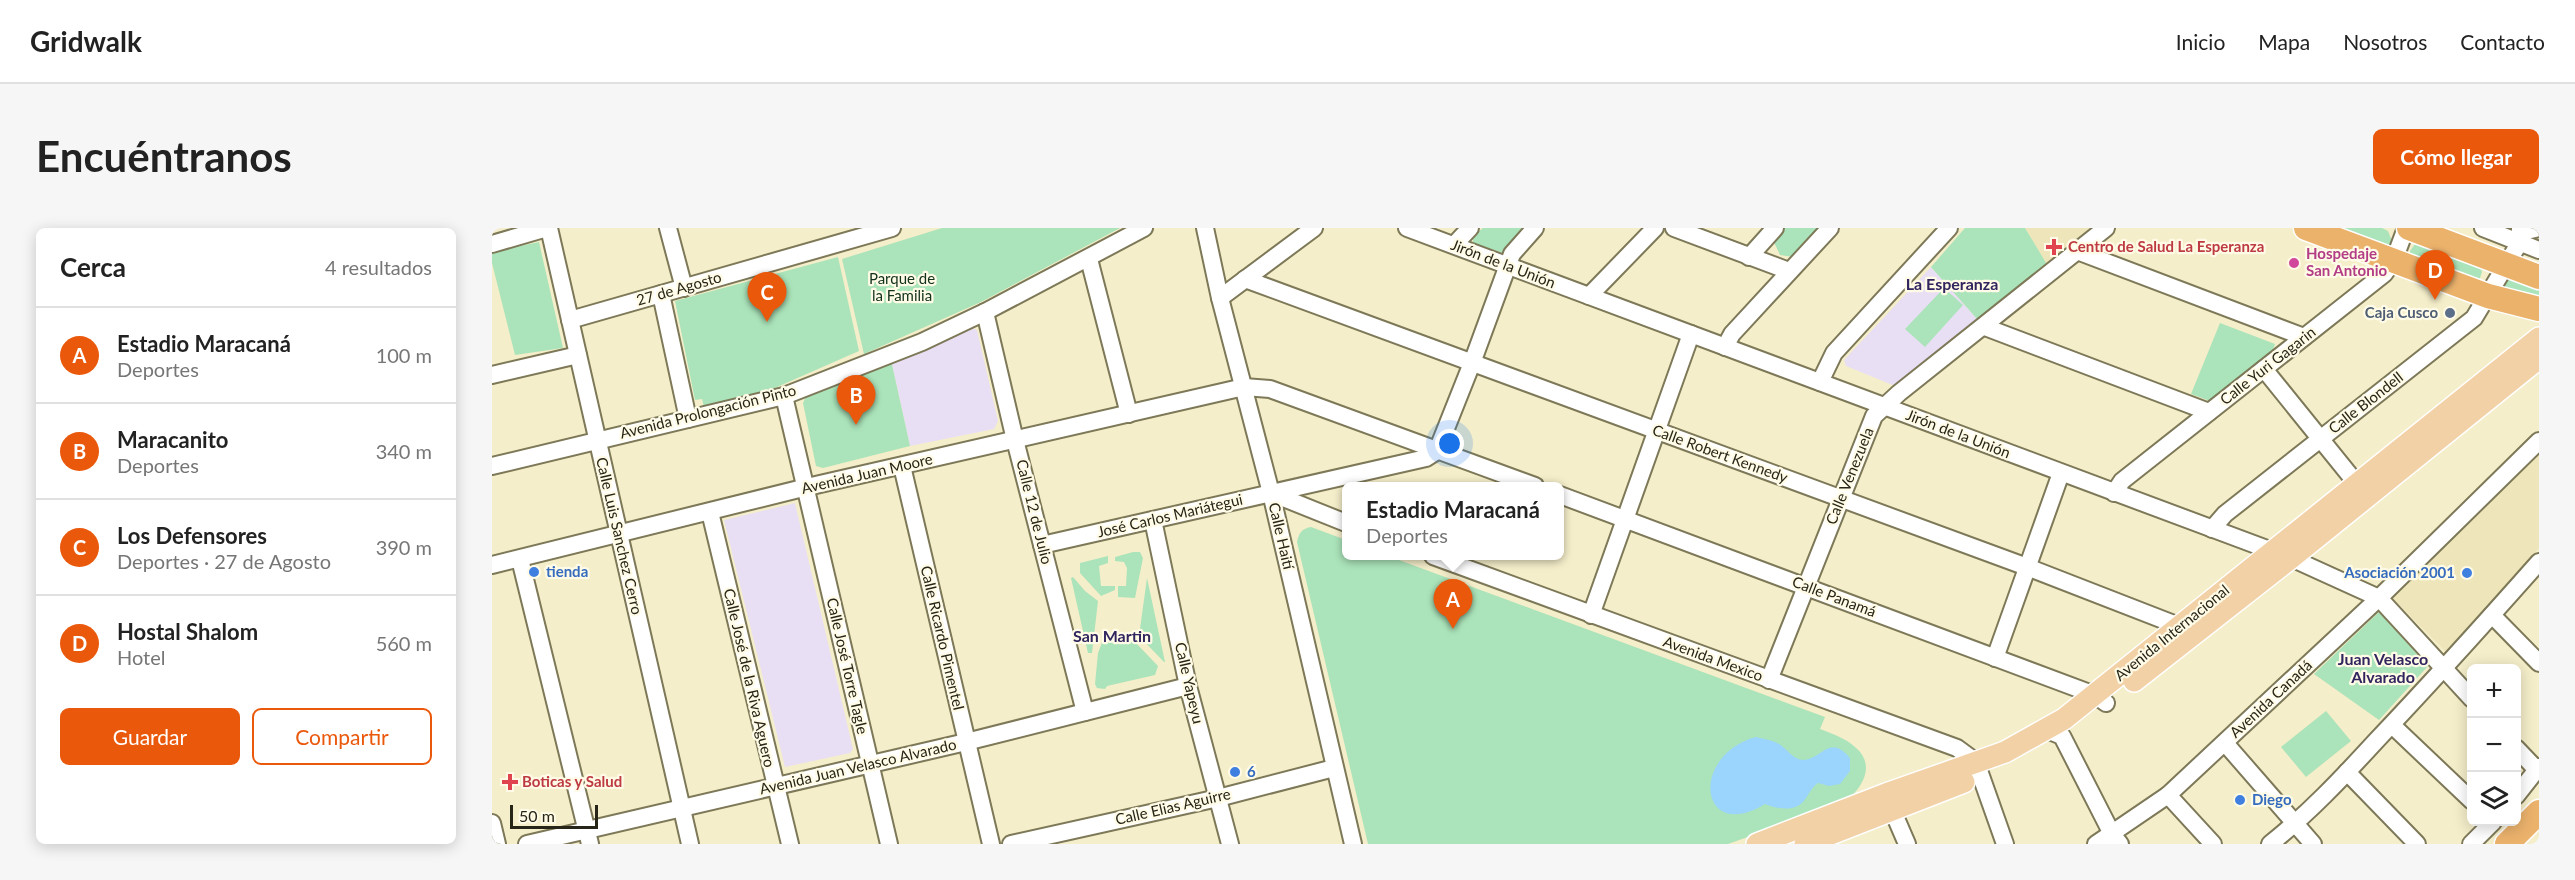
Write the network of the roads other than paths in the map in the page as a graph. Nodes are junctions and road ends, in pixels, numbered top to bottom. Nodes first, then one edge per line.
1 (548, 228) edge
2 (668, 228) edge
3 (1144, 228) edge
4 (1205, 228) edge
5 (1314, 228) edge
6 (1407, 228) edge
7 (1470, 228) edge
8 (1536, 228) edge
9 (1655, 228) edge
10 (1674, 228) edge
11 (1775, 228) edge
12 (1830, 228) edge
13 (1949, 228) edge
14 (2106, 228) edge
15 (2306, 228) edge
16 (2408, 228) edge
17 (2482, 228) edge
18 (2539, 228) edge
19 (882, 229) edge
20 (2520, 234) edge
21 (492, 244) edge
22 (1454, 245) junction
23 (2539, 250) edge
24 (2077, 251) junction
25 (1749, 257) junction
26 (1089, 259) junction
27 (2394, 260) junction
28 (2507, 265) junction
29 (1508, 266) junction
30 (1789, 271) junction
31 (2539, 277) edge
32 (1245, 279) junction
33 (684, 288) junction
34 (661, 294) junction
35 (1589, 296) junction
36 (2488, 296) junction
37 (1220, 298) junction
38 (2539, 309) edge
39 (985, 312) junction
40 (570, 320) junction
41 (1985, 327) junction
42 (1691, 334) junction
43 (2304, 337) junction
44 (2539, 338) edge
45 (1725, 347) junction
46 (578, 355) junction
47 (2539, 358) edge
48 (1472, 363) junction
49 (2264, 369) junction
50 (492, 375) edge
51 (1820, 382) junction
52 (1244, 387) junction
53 (784, 396) junction
54 (1884, 407) junction
55 (2209, 412) junction
56 (1129, 414) junction
57 (688, 419) junction
58 (1656, 431) junction
59 (2320, 438) junction
60 (1015, 440) junction
61 (597, 441) junction
62 (2539, 441) edge
63 (1437, 451) junction
64 (492, 466) edge
65 (902, 466) junction
66 (2061, 473) junction
67 (1524, 482) edge
68 (807, 487) junction
69 (2362, 490) junction
70 (1271, 493) junction
71 (2114, 493) junction
72 (1564, 496) edge
73 (1840, 499) junction
74 (710, 512) junction
75 (1627, 519) junction
76 (1153, 520) junction
77 (1342, 521) edge
78 (2212, 529) junction
79 (619, 535) junction
80 (1042, 545) junction
81 (2282, 555) junction
82 (520, 559) junction
83 (1446, 560) edge
84 (2539, 562) edge
85 (492, 565) edge
86 (2027, 567) junction
87 (1807, 587) junction
88 (2379, 598) junction
89 (1591, 615) junction
90 (2492, 615) junction
91 (2185, 632) junction
92 (1995, 657) junction
93 (2539, 663) edge
94 (2444, 669) junction
95 (1769, 680) junction
96 (1188, 686) junction
97 (2467, 694) edge
98 (2100, 699) junction
99 (1085, 712) junction
100 (2392, 724) junction
101 (2054, 733) junction
102 (966, 742) junction
103 (2226, 743) junction
104 (2521, 752) edge
105 (870, 765) junction
106 (1334, 768) junction
107 (1978, 769) junction
108 (2538, 769) edge
109 (2347, 772) junction
110 (775, 787) junction
111 (2521, 791) edge
112 (2168, 795) junction
113 (2467, 796) edge
114 (1218, 798) junction
115 (1889, 801) junction
116 (682, 809) junction
117 (2539, 812) edge
118 (492, 823) edge
119 (2295, 824) junction
120 (2488, 826) edge
121 (589, 837) edge
122 (2116, 839) edge
123 (1804, 840) edge
124 (497, 844) edge
125 (527, 844) edge
126 (690, 844) edge
127 (790, 844) edge
128 (889, 844) edge
129 (991, 844) edge
130 (1011, 844) edge
131 (1230, 844) edge
132 (1353, 844) edge
133 (1756, 844) edge
134 (1908, 844) edge
135 (2005, 844) edge
136 (2096, 844) edge
137 (2213, 844) edge
138 (2270, 844) edge
139 (2313, 844) edge
140 (2417, 844) edge
141 (2471, 844) edge
142 (2507, 844) edge

1 - 21 street
1 - 40 street, Calle Luis Sanchez Cerro
2 - 33 street
3 - 26 street, Avenida Prolongación Pinto
4 - 37 street, Calle Haití
5 - 32 street
6 - 22 street, Jirón de la Unión
7 - 22 street
8 - 29 street
9 - 35 street
10 - 25 street
11 - 25 street
12 - 30 street
13 - 51 street
14 - 24 street, Calle Venezuela
15 - 27 highway
16 - 27 street, Calle Yuri Gagarin
16 - 28 highway
17 - 20 street
18 - 20 street
19 - 33 street, 27 de Agosto
20 - 23 street
20 - 28 street, Calle Blondell
22 - 29 street, Jirón de la Unión
24 - 41 street, Calle Venezuela
24 - 43 street
25 - 30 street
26 - 39 street, Avenida Prolongación Pinto
26 - 56 street
27 - 36 highway
27 - 43 street, Calle Yuri Gagarin
28 - 31 highway
28 - 36 street, Calle Blondell
29 - 35 street, Jirón de la Unión
29 - 48 street
30 - 45 street
32 - 37 street
32 - 48 street, Calle Robert Kennedy
33 - 34 street, 27 de Agosto
34 - 40 street, 27 de Agosto
34 - 57 street
35 - 42 street, Jirón de la Unión
36 - 38 highway
36 - 59 street, Calle Blondell
37 - 52 street, Calle Haití
39 - 53 street, Avenida Prolongación Pinto
39 - 60 street, Calle 12 de Julio
40 - 46 street, Calle Luis Sanchez Cerro
41 - 54 street, Calle Venezuela
41 - 55 street
42 - 45 street, Jirón de la Unión
42 - 58 street
43 - 49 street, Calle Yuri Gagarin
44 - 69 main road, Avenida Internacional
45 - 51 street, Jirón de la Unión
46 - 50 street
46 - 61 street, Calle Luis Sanchez Cerro
47 - 69 main road, Avenida Internacional
48 - 58 street, Calle Robert Kennedy
48 - 63 street
49 - 55 street, Calle Yuri Gagarin
49 - 59 street
51 - 54 street, Jirón de la Unión
52 - 56 street, Avenida Juan Moore
52 - 63 street
52 - 70 street, Calle Haití
53 - 57 street, Avenida Prolongación Pinto
53 - 68 street, Calle José Torre Tagle
54 - 66 street, Jirón de la Unión
54 - 73 street, Calle Venezuela
55 - 71 street, Calle Yuri Gagarin
56 - 60 street, Avenida Juan Moore
57 - 61 street, Avenida Prolongación Pinto
58 - 73 street, Calle Robert Kennedy
58 - 75 street
59 - 69 street
59 - 78 street, Calle Blondell
60 - 65 street, Avenida Juan Moore
60 - 80 street, Calle 12 de Julio
61 - 64 street, Avenida Prolongación Pinto
61 - 79 street, Calle Luis Sanchez Cerro
62 - 88 street, Avenida Canadá
63 - 67 street
63 - 70 street, José Carlos Mariátegui
65 - 68 street, Avenida Juan Moore
65 - 102 street, Calle Ricardo Pimentel
66 - 71 street, Jirón de la Unión
66 - 86 street
68 - 74 street, Avenida Juan Moore
68 - 105 street, Calle José Torre Tagle
69 - 81 main road, Avenida Internacional
70 - 76 street, José Carlos Mariátegui
70 - 77 street
70 - 106 street, Calle Haití
71 - 78 street, Jirón de la Unión
72 - 75 street, Calle Panamá
73 - 86 street, Calle Robert Kennedy
73 - 87 street, Calle Venezuela
74 - 79 street, Avenida Juan Moore
74 - 110 street, Calle José de la Riva Aguero
75 - 87 street, Calle Panamá
75 - 89 street
76 - 80 street, José Carlos Mariátegui
76 - 96 street, Calle Yapeyu
78 - 81 street, Jirón de la Unión
79 - 82 street, Avenida Juan Moore
79 - 116 street, Calle Luis Sanchez Cerro
80 - 99 street, Calle 12 de Julio
81 - 88 street, Jirón de la Unión
81 - 91 main road, Avenida Internacional
82 - 85 street, Avenida Juan Moore
82 - 121 street
83 - 89 street, Avenida Mexico
84 - 90 street
86 - 91 street, Calle Robert Kennedy
86 - 92 street
87 - 92 street, Calle Panamá
87 - 95 street, Calle Venezuela
88 - 94 street, Jirón de la Unión
88 - 103 street, Avenida Canadá
89 - 95 street, Avenida Mexico
90 - 93 street
90 - 94 street
91 - 98 main road, Avenida Internacional
92 - 98 street, Calle Panamá
94 - 97 street, Jirón de la Unión
94 - 100 street
95 - 107 street, Avenida Mexico
96 - 99 street, Avenida Juan Velasco Alvarado
96 - 114 street, Calle Yapeyu
98 - 101 main road, Avenida Internacional
99 - 102 street, Avenida Juan Velasco Alvarado
100 - 109 street
100 - 113 street
101 - 107 main road, Avenida Internacional
101 - 122 street
102 - 105 street, Avenida Juan Velasco Alvarado
102 - 129 street, Calle Ricardo Pimentel
103 - 112 street, Avenida Canadá
103 - 119 street
104 - 108 street
105 - 110 street, Avenida Juan Velasco Alvarado
105 - 128 street, Calle José Torre Tagle
106 - 114 street, Calle Elias Aguirre
106 - 132 street, Calle Haití
107 - 115 main road, Avenida Internacional
107 - 135 street
108 - 111 street
109 - 119 street
109 - 140 street
110 - 116 street, Avenida Juan Velasco Alvarado
110 - 127 street, Calle José de la Riva Aguero
112 - 122 street, Avenida Canadá
112 - 137 street
114 - 130 street, Calle Elias Aguirre
114 - 131 street, Calle Yapeyu
115 - 123 main road, Avenida Internacional
115 - 134 street
116 - 121 street, Avenida Juan Velasco Alvarado
116 - 126 street, Calle Luis Sanchez Cerro
117 - 142 highway
118 - 124 street
119 - 138 street
119 - 139 street
120 - 141 street
121 - 125 street, Avenida Juan Velasco Alvarado
122 - 136 street, Avenida Canadá
123 - 133 main road, Avenida Internacional

